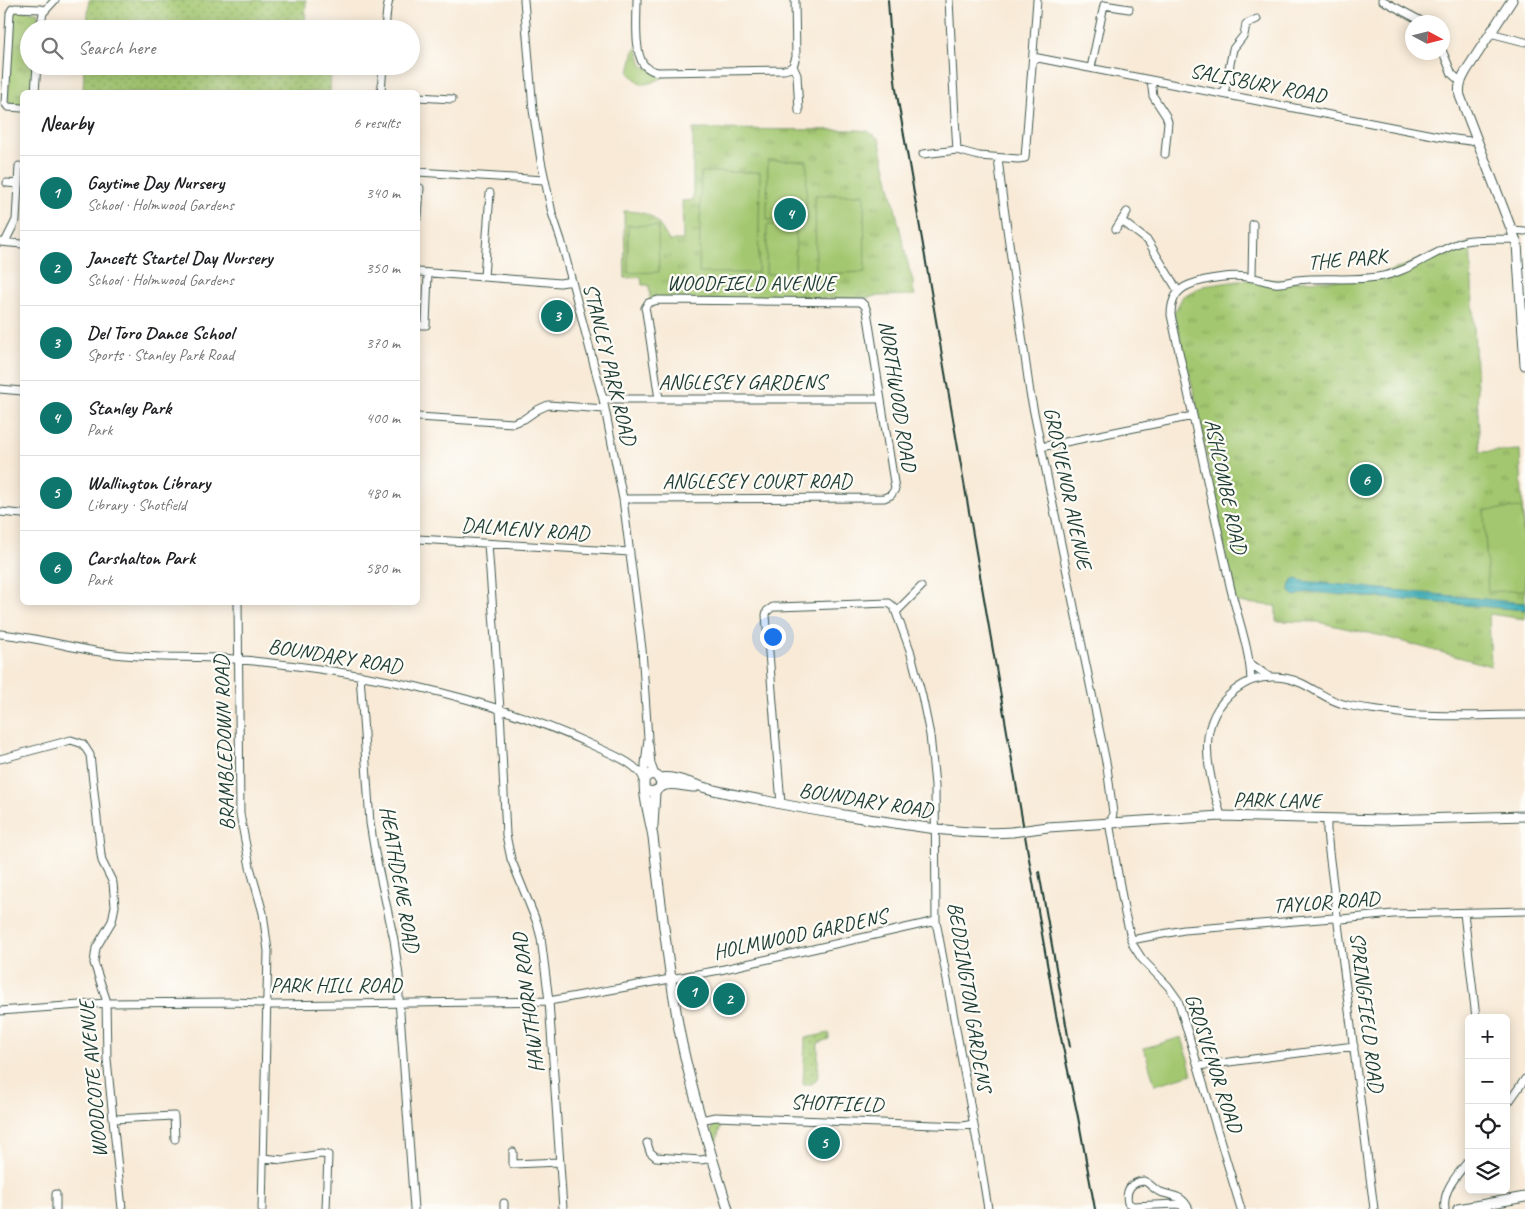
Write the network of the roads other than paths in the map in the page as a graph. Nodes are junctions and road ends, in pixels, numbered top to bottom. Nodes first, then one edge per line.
1 (56, 0) edge
2 (389, 0) edge
3 (524, 0) edge
4 (636, 0) edge
5 (795, 0) edge
6 (950, 0) edge
7 (1037, 0) edge
8 (1382, 0) edge
9 (1512, 0) edge
10 (1128, 9) dead end
11 (45, 11) junction
12 (1410, 15) edge
13 (1257, 19) dead end
14 (41, 20) edge
15 (386, 20) edge
16 (1490, 33) junction
17 (1525, 42) edge
18 (1033, 57) junction
19 (1446, 60) edge
20 (793, 66) junction
21 (1091, 68) junction
22 (36, 75) edge
23 (382, 75) edge
24 (1151, 80) junction
25 (1460, 81) junction
26 (35, 90) edge
27 (381, 90) edge
28 (1224, 94) junction
29 (420, 97) edge
30 (452, 99) dead end
31 (20, 108) edge
32 (799, 111) dead end
33 (1476, 139) junction
34 (957, 150) junction
35 (924, 154) dead end
36 (1165, 154) dead end
37 (998, 158) junction
38 (19, 166) dead end
39 (420, 172) edge
40 (544, 180) junction
41 (7, 183) dead end
42 (18, 184) junction
43 (490, 193) dead end
44 (1127, 212) dead end
45 (1122, 221) junction
46 (1253, 224) dead end
47 (1116, 229) dead end
48 (1525, 231) edge
49 (1514, 234) junction
50 (3, 242) edge
51 (20, 244) edge
52 (420, 272) edge
53 (428, 273) junction
54 (484, 277) junction
55 (1252, 277) junction
56 (572, 281) junction
57 (1178, 291) junction
58 (862, 302) joint
59 (420, 324) edge
60 (1524, 328) edge
61 (1525, 365) edge
62 (0, 389) edge
63 (20, 391) edge
64 (659, 399) junction
65 (880, 399) junction
66 (602, 400) junction
67 (605, 409) junction
68 (1193, 416) junction
69 (420, 417) edge
70 (1041, 447) junction
71 (892, 495) joint
72 (623, 499) junction
73 (0, 512) edge
74 (20, 514) edge
75 (420, 539) edge
76 (488, 544) junction
77 (630, 552) junction
78 (921, 587) dead end
79 (238, 605) edge
80 (896, 612) junction
81 (0, 634) edge
82 (239, 660) junction
83 (1250, 664) junction
84 (360, 675) junction
85 (1268, 676) junction
86 (1251, 681) junction
87 (500, 709) junction
88 (1525, 715) edge
89 (0, 759) edge
90 (650, 779) junction
91 (700, 787) junction
92 (657, 790) junction
93 (781, 804) junction
94 (1221, 816) junction
95 (1525, 816) edge
96 (1327, 819) junction
97 (1112, 823) junction
98 (936, 829) junction
99 (1028, 830) joint
100 (652, 834) junction
101 (1525, 910) edge
102 (1464, 912) junction
103 (1338, 919) junction
104 (936, 922) junction
105 (1131, 940) junction
106 (671, 979) junction
107 (549, 1001) junction
108 (106, 1003) junction
109 (399, 1003) junction
110 (267, 1004) junction
111 (0, 1011) edge
112 (1476, 1014) edge
113 (1354, 1046) junction
114 (1198, 1066) junction
115 (1525, 1079) edge
116 (1507, 1104) edge
117 (114, 1119) junction
118 (701, 1120) junction
119 (973, 1124) junction
120 (176, 1139) dead end
121 (646, 1143) dead end
122 (513, 1152) dead end
123 (263, 1158) junction
124 (712, 1158) junction
125 (560, 1162) junction
126 (1465, 1166) edge
127 (56, 1194) dead end
128 (1525, 1197) edge
129 (56, 1209) edge
130 (122, 1209) edge
131 (262, 1209) edge
132 (326, 1209) edge
133 (414, 1209) edge
134 (563, 1209) edge
135 (728, 1209) edge
136 (988, 1209) edge
137 (1185, 1209) edge
138 (1189, 1209) edge
139 (1241, 1209) edge
140 (1374, 1209) edge
141 (1445, 1209) edge
142 (1458, 1209) edge

1 - 11 street
2 - 15 street
3 - 40 street, STANLEY PARK ROAD
4 - 20 street
5 - 20 street
6 - 34 street
7 - 18 street
8 - 12 street
9 - 16 main road
10 - 21 street
11 - 14 street
11 - 31 street
13 - 28 street
16 - 17 street
16 - 25 main road
18 - 21 street, SALISBURY ROAD
18 - 37 street
19 - 25 street
20 - 32 street
21 - 24 street, SALISBURY ROAD
22 - 26 street
23 - 27 street
24 - 28 street, SALISBURY ROAD
24 - 36 street
25 - 33 main road
28 - 33 street, SALISBURY ROAD
29 - 30 street
33 - 49 main road
34 - 35 street
34 - 37 street
37 - 70 street, GROSVENOR AVENUE
38 - 42 street
39 - 40 street
40 - 56 street, STANLEY PARK ROAD
41 - 42 street
42 - 50 street
43 - 54 street
44 - 45 street
45 - 47 street
45 - 57 street
46 - 55 street
48 - 49 street, THE PARK
49 - 55 street, THE PARK
49 - 60 main road
50 - 51 street
52 - 53 street
53 - 54 street
53 - 59 street
54 - 56 street
55 - 57 street, THE PARK
56 - 66 street, STANLEY PARK ROAD
57 - 68 street, ASHCOMBE ROAD
58 - 64 street, WOODFIELD AVENUE
58 - 65 street, NORTHWOOD ROAD
60 - 61 main road
62 - 63 street
64 - 65 street, ANGLESEY GARDENS
64 - 66 street, ANGLESEY GARDENS
65 - 71 street, NORTHWOOD ROAD
66 - 67 street, STANLEY PARK ROAD
67 - 69 street
67 - 72 street, STANLEY PARK ROAD
68 - 70 street
68 - 83 street, ASHCOMBE ROAD
70 - 97 street, GROSVENOR AVENUE
71 - 72 street, ANGLESEY COURT ROAD
72 - 77 street, STANLEY PARK ROAD
73 - 74 street
75 - 76 street, DALMENY ROAD
76 - 77 street, DALMENY ROAD
76 - 87 street, HAWTHORN ROAD
77 - 90 street, STANLEY PARK ROAD
78 - 80 street
79 - 82 street, BRAMBLEDOWN ROAD
80 - 93 street
80 - 98 street, BEDDINGTON GARDENS
81 - 82 street, BOUNDARY ROAD
82 - 84 street, BOUNDARY ROAD
82 - 110 street, BRAMBLEDOWN ROAD
83 - 85 street
83 - 86 street, ASHCOMBE ROAD
84 - 87 street, BOUNDARY ROAD
84 - 109 street, HEATHDENE ROAD
85 - 86 street
85 - 88 street
86 - 94 street
87 - 90 street, BOUNDARY ROAD
87 - 107 street, HAWTHORN ROAD
89 - 108 street, WOODCOTE AVENUE
90 - 91 main road, BOUNDARY ROAD
90 - 92 main road
90 - 92 main road, STANLEY PARK ROAD
90 - 100 main road, STANLEY PARK ROAD
91 - 92 main road, BOUNDARY ROAD
91 - 93 main road, BOUNDARY ROAD
92 - 100 main road, STANLEY PARK ROAD
93 - 98 main road, BOUNDARY ROAD
94 - 96 main road, PARK LANE
94 - 97 main road, PARK LANE
95 - 96 main road, PARK LANE
96 - 103 street, SPRINGFIELD ROAD
97 - 99 main road, PARK LANE, bridge
97 - 105 street, GROSVENOR ROAD
98 - 99 main road, BOUNDARY ROAD, bridge
98 - 104 street, BEDDINGTON GARDENS
100 - 106 main road, STANLEY PARK ROAD
101 - 102 street, TAYLOR ROAD
102 - 103 street, TAYLOR ROAD
102 - 112 street
103 - 105 street, TAYLOR ROAD
103 - 113 street, SPRINGFIELD ROAD
104 - 106 street, HOLMWOOD GARDENS
104 - 119 street, BEDDINGTON GARDENS
105 - 114 street, GROSVENOR ROAD
106 - 107 street, PARK HILL ROAD
106 - 118 main road, STANLEY PARK ROAD
107 - 109 street, PARK HILL ROAD
107 - 125 street, HAWTHORN ROAD
108 - 110 street, PARK HILL ROAD
108 - 111 street, PARK HILL ROAD
108 - 117 street, WOODCOTE AVENUE
109 - 110 street, PARK HILL ROAD
109 - 133 street, HEATHDENE ROAD
110 - 123 street, BRAMBLEDOWN ROAD
113 - 114 street
113 - 140 street, SPRINGFIELD ROAD
114 - 139 street, GROSVENOR ROAD
115 - 116 street
117 - 120 street
117 - 130 street, WOODCOTE AVENUE
118 - 119 street, SHOTFIELD
118 - 124 main road, STANLEY PARK ROAD
119 - 136 street, BEDDINGTON GARDENS
121 - 124 street
122 - 125 street
123 - 131 street, BRAMBLEDOWN ROAD
123 - 132 street
124 - 135 main road, STANLEY PARK ROAD
125 - 134 street, HAWTHORN ROAD
126 - 141 street
127 - 129 street
128 - 142 main road
137 - 138 street

